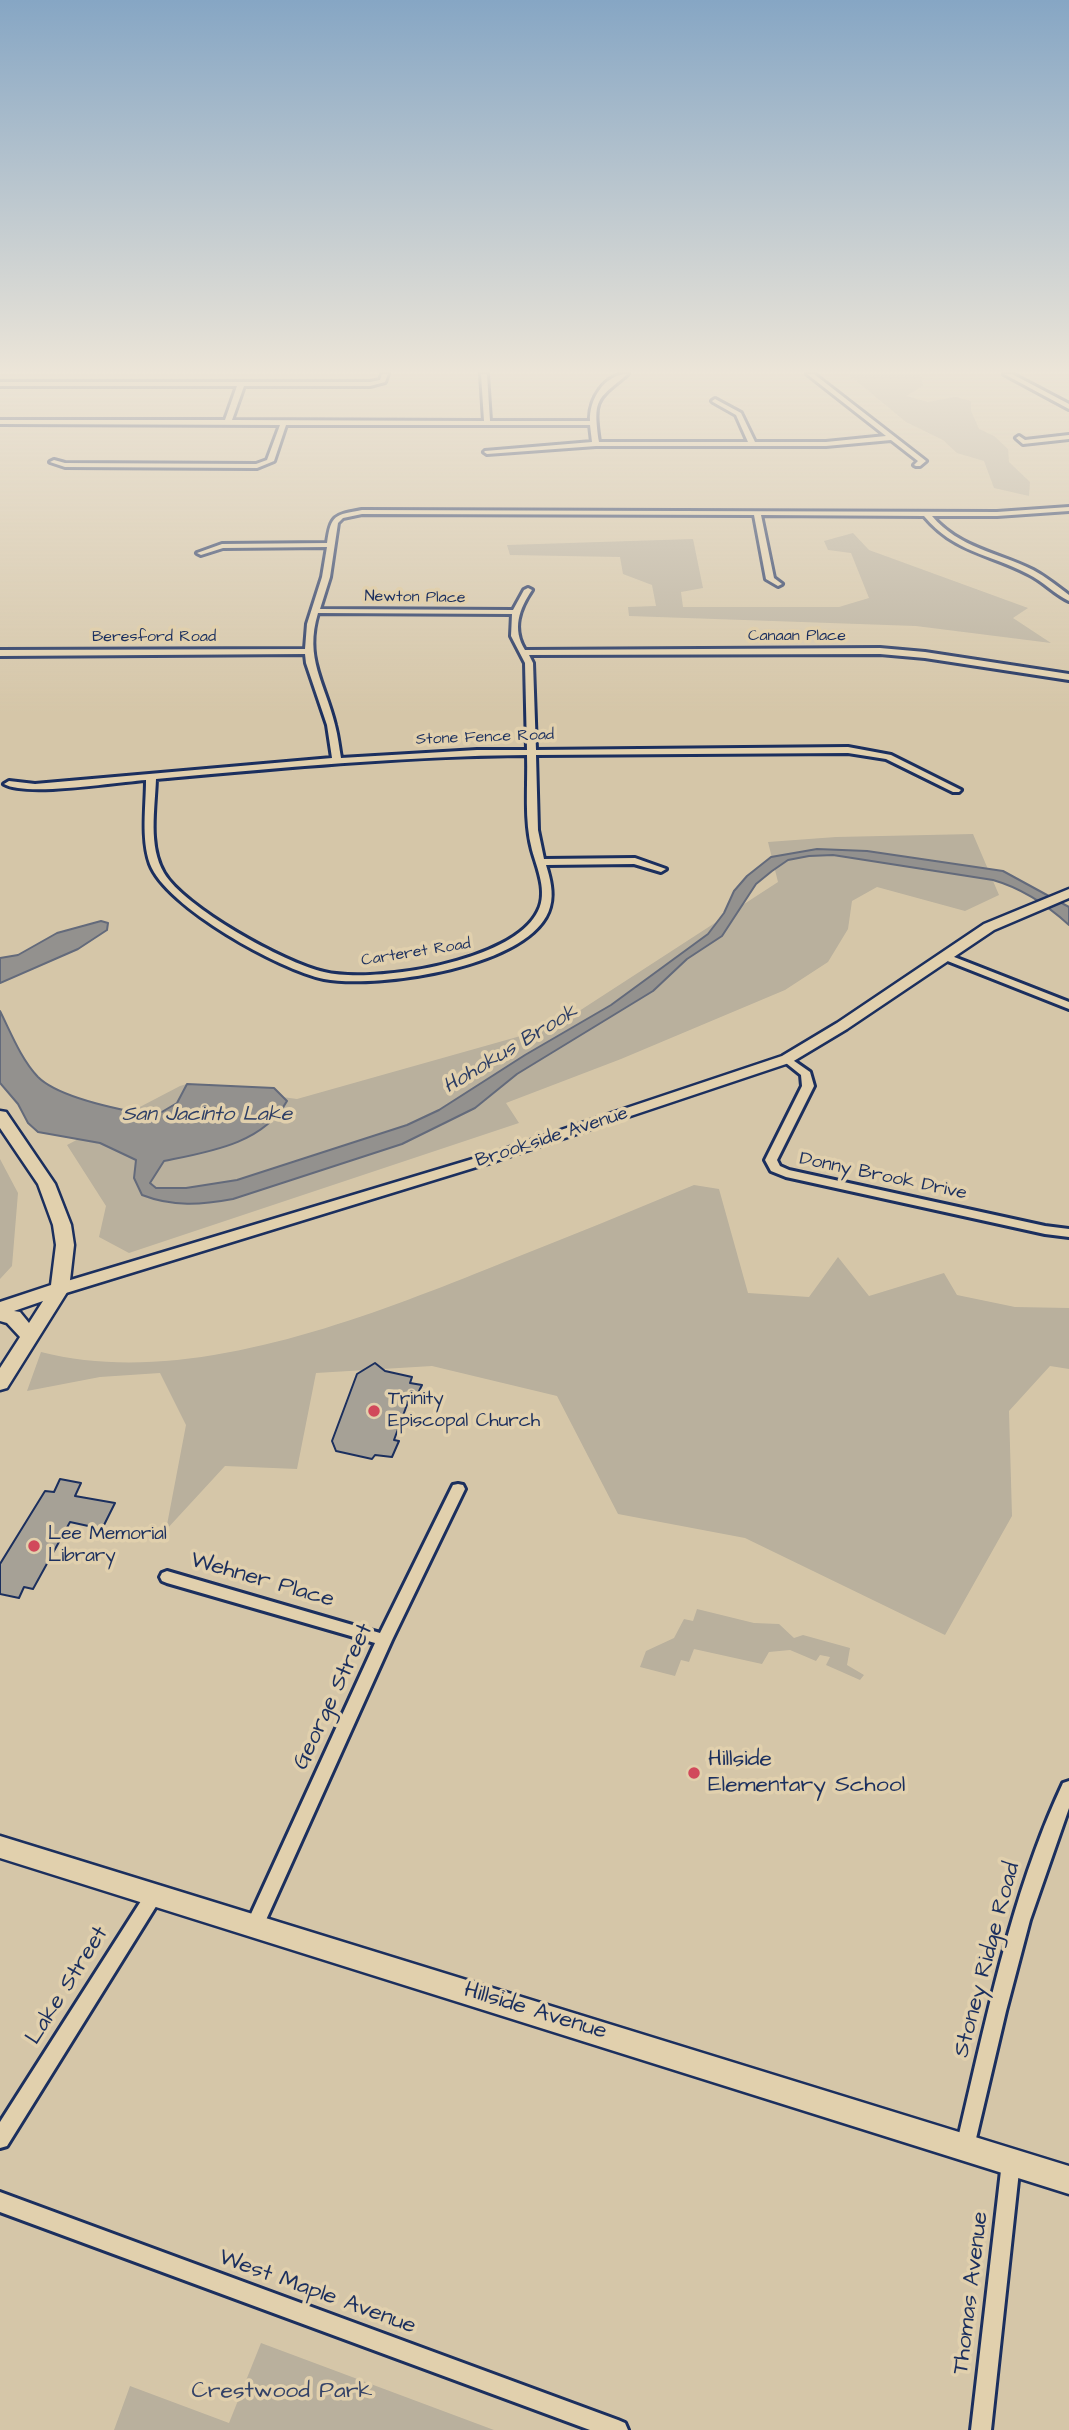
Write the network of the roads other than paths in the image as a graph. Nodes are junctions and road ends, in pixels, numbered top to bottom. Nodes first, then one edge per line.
1 (1069, 509) edge
2 (757, 513) junction
3 (926, 514) junction
4 (331, 545) junction
5 (201, 553) dead end
6 (778, 584) dead end
7 (528, 590) dead end
8 (1069, 599) edge
9 (314, 611) junction
10 (516, 612) junction
11 (309, 652) junction
12 (0, 653) edge
13 (524, 653) junction
14 (1069, 677) edge
15 (532, 751) junction
16 (337, 760) junction
17 (151, 776) junction
18 (9, 784) dead end
19 (956, 790) dead end
20 (539, 862) junction
21 (661, 869) dead end
22 (1065, 894) edge
23 (944, 956) junction
24 (1069, 1006) edge
25 (787, 1059) junction
26 (0, 1116) edge
27 (1069, 1233) edge
28 (61, 1289) junction
29 (0, 1308) edge
30 (0, 1315) edge
31 (30, 1336) junction
32 (0, 1383) edge
33 (458, 1489) dead end
34 (167, 1577) dead end
35 (384, 1640) junction
36 (1069, 1788) edge
37 (0, 1847) edge
38 (154, 1895) junction
39 (255, 1925) junction
40 (0, 2139) edge
41 (965, 2147) junction
42 (1011, 2162) junction
43 (1069, 2179) edge
44 (0, 2202) edge
45 (618, 2430) edge
46 (981, 2430) edge

1 - 3 street
2 - 3 street
2 - 4 street
2 - 6 street
3 - 8 street
4 - 5 street
4 - 9 street
7 - 10 street
9 - 10 street, Newton Place
9 - 11 street
10 - 13 street, Carteret Road
11 - 12 street, Beresford Road
11 - 16 street
13 - 14 street, Canaan Place
13 - 15 street, Carteret Road
15 - 16 street, Stone Fence Road
15 - 19 street, Stone Fence Road
15 - 20 street, Carteret Road
16 - 17 street, Stone Fence Road
17 - 18 street, Stone Fence Road
17 - 20 street, Carteret Road
20 - 21 street
22 - 23 street, Brookside Avenue
23 - 24 street
23 - 25 street, Brookside Avenue
25 - 27 street, Donny Brook Drive
25 - 28 street, Brookside Avenue
26 - 28 main road
28 - 29 main road, Brookside Avenue
28 - 31 main road
30 - 31 main road
31 - 32 main road
33 - 35 street, George Street
34 - 35 street, Wehner Place
35 - 39 street, George Street
36 - 41 street, Stoney Ridge Road
37 - 38 main road, Hillside Avenue
38 - 39 main road, Hillside Avenue
38 - 40 street, Lake Street
39 - 41 main road, Hillside Avenue
41 - 42 main road, Hillside Avenue
42 - 43 main road, Hillside Avenue
42 - 46 street, Thomas Avenue
44 - 45 street, West Maple Avenue

